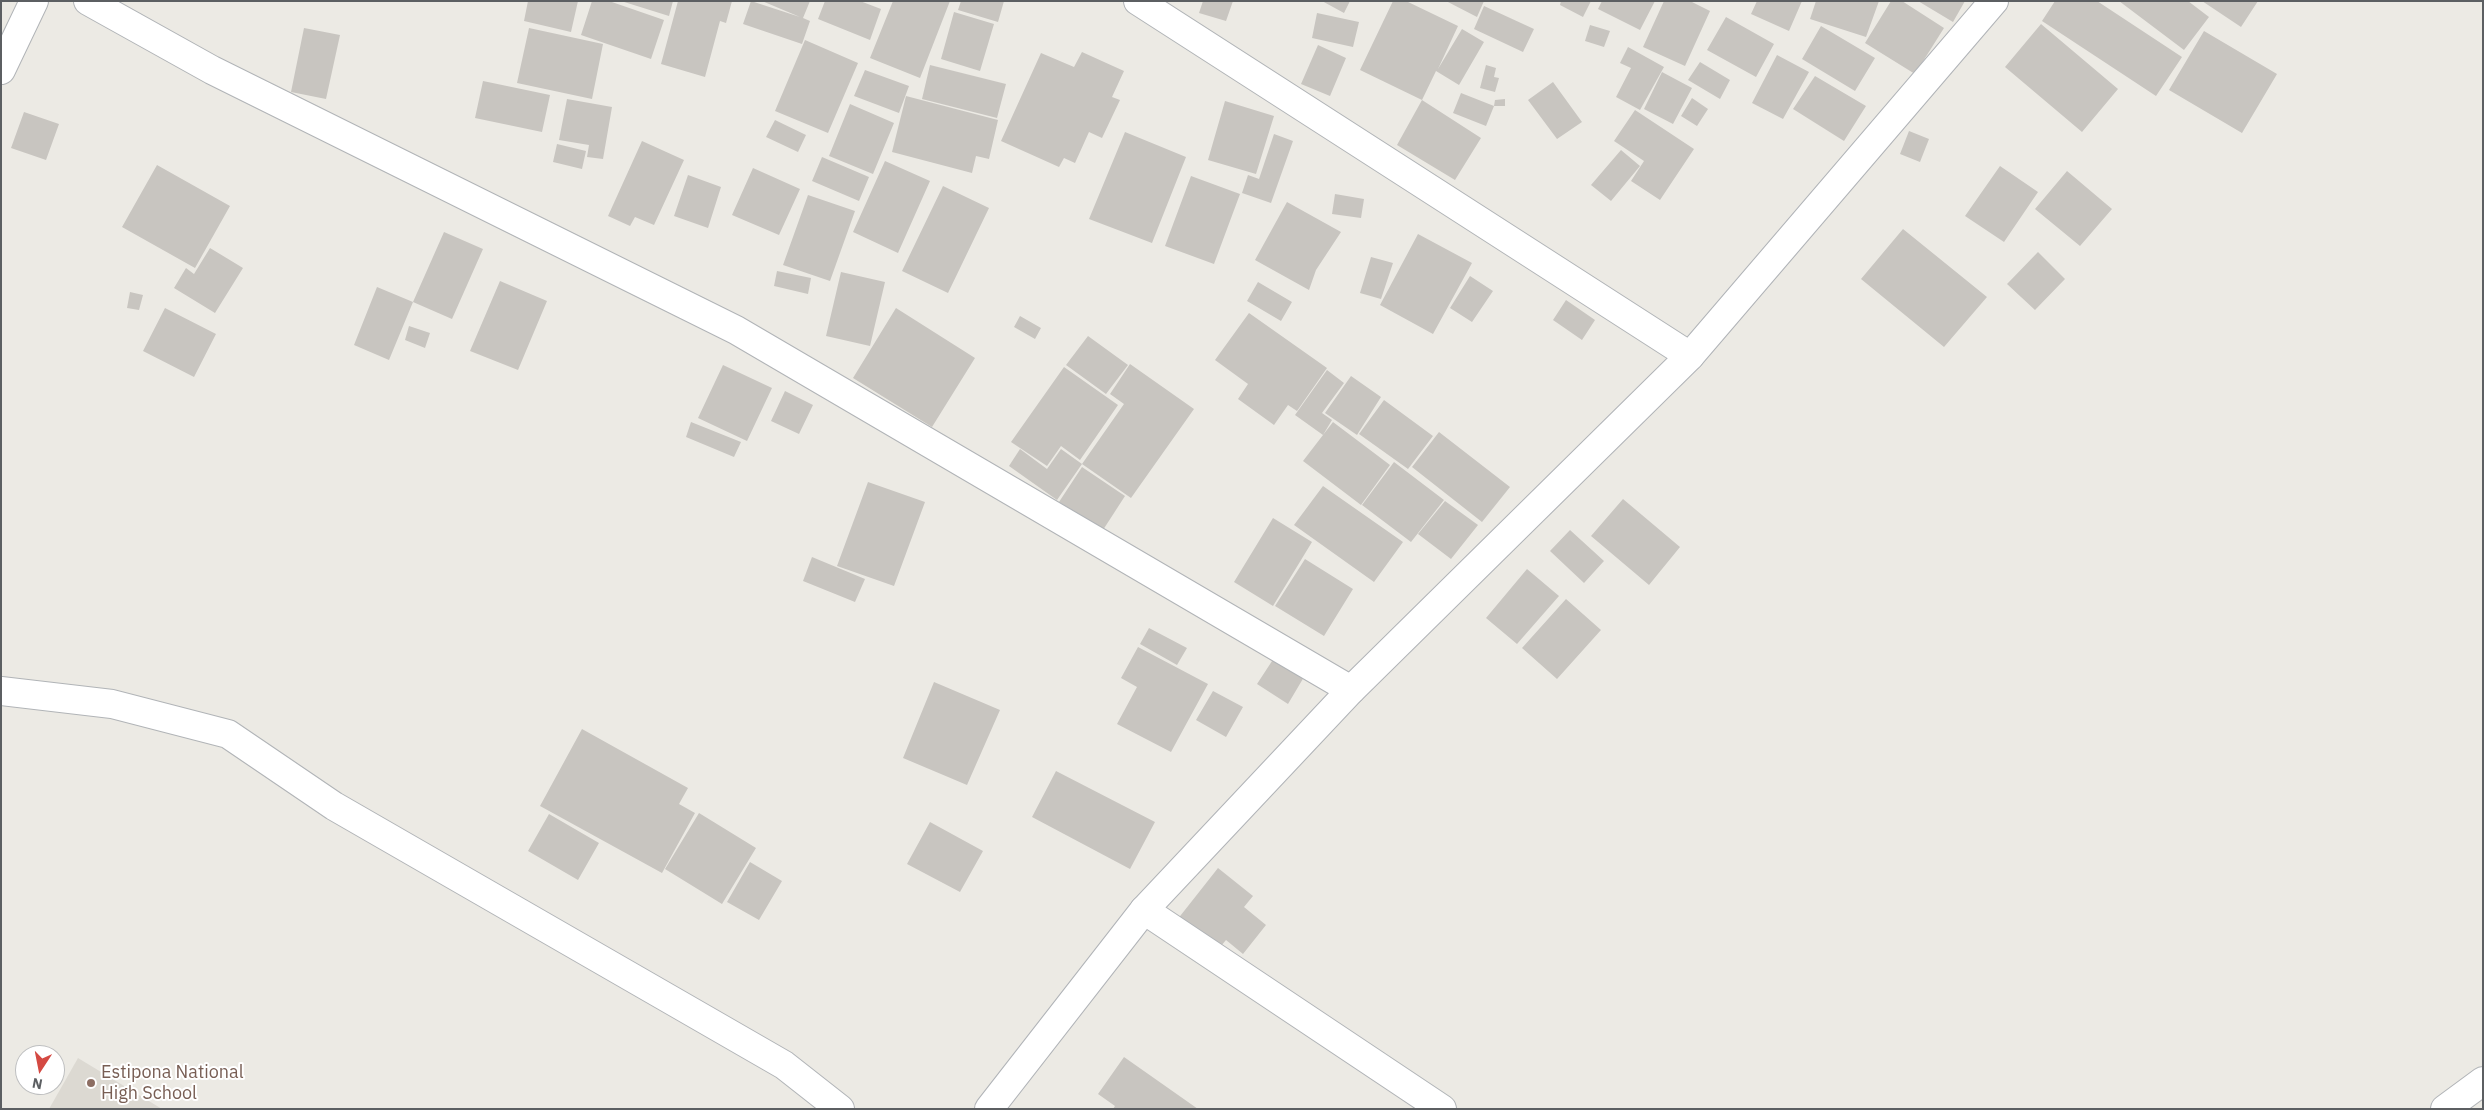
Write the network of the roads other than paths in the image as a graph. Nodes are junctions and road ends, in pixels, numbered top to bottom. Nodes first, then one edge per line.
1 (34, 1) edge
2 (88, 1) edge
3 (1138, 1) edge
4 (1994, 1) edge
5 (1, 70) edge
6 (1690, 356) junction
7 (1352, 690) junction
8 (1, 691) edge
9 (1144, 910) junction
10 (2483, 1081) edge
11 (840, 1109) edge
12 (989, 1109) edge
13 (1442, 1109) edge
14 (2445, 1109) edge

1 - 5 street
2 - 7 street
3 - 6 street
4 - 6 street
6 - 7 street
7 - 9 street
8 - 11 street
9 - 12 street
9 - 13 street
10 - 14 street

